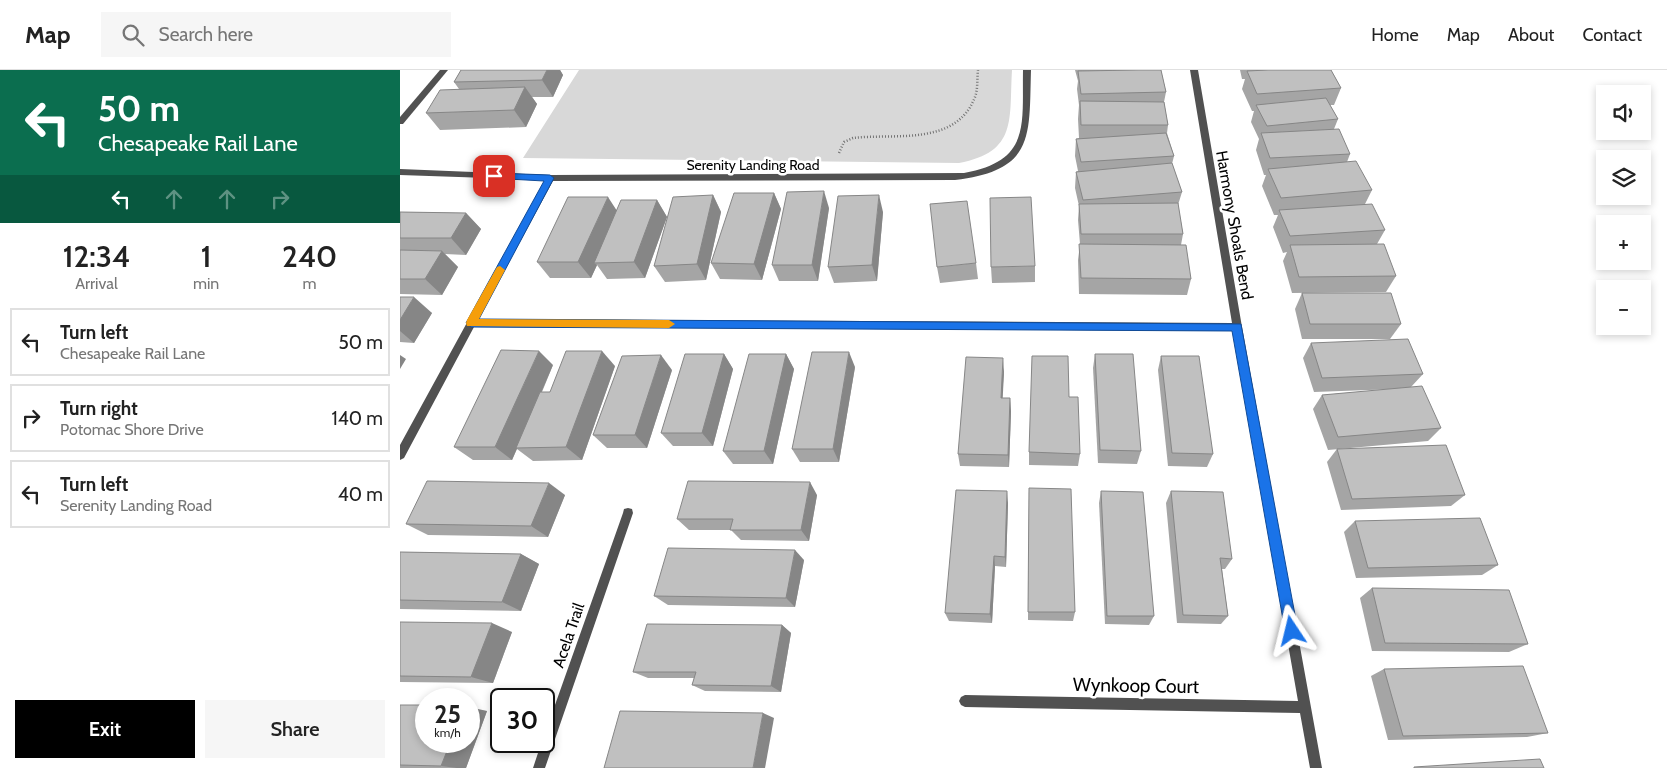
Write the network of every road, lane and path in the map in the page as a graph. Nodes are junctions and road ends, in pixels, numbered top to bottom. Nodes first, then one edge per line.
1 (444, 70) edge
2 (978, 70) edge
3 (1027, 70) edge
4 (1194, 70) edge
5 (400, 122) edge
6 (838, 154) dead end
7 (400, 172) edge
8 (550, 178) junction
9 (471, 323) junction
10 (1237, 327) junction
11 (400, 455) edge
12 (628, 512) dead end
13 (965, 701) dead end
14 (1305, 707) junction
15 (538, 768) edge
16 (1316, 768) edge

1 - 5 street
2 - 6 path
3 - 8 street, Serenity Landing Road
4 - 10 street, Harmony Shoals Bend
7 - 8 street, Serenity Landing Road
8 - 9 street
9 - 10 street
9 - 11 street
10 - 14 street, Harmony Shoals Bend
12 - 15 street, Acela Trail
13 - 14 street, Wynkoop Court
14 - 16 street, Harmony Shoals Bend

